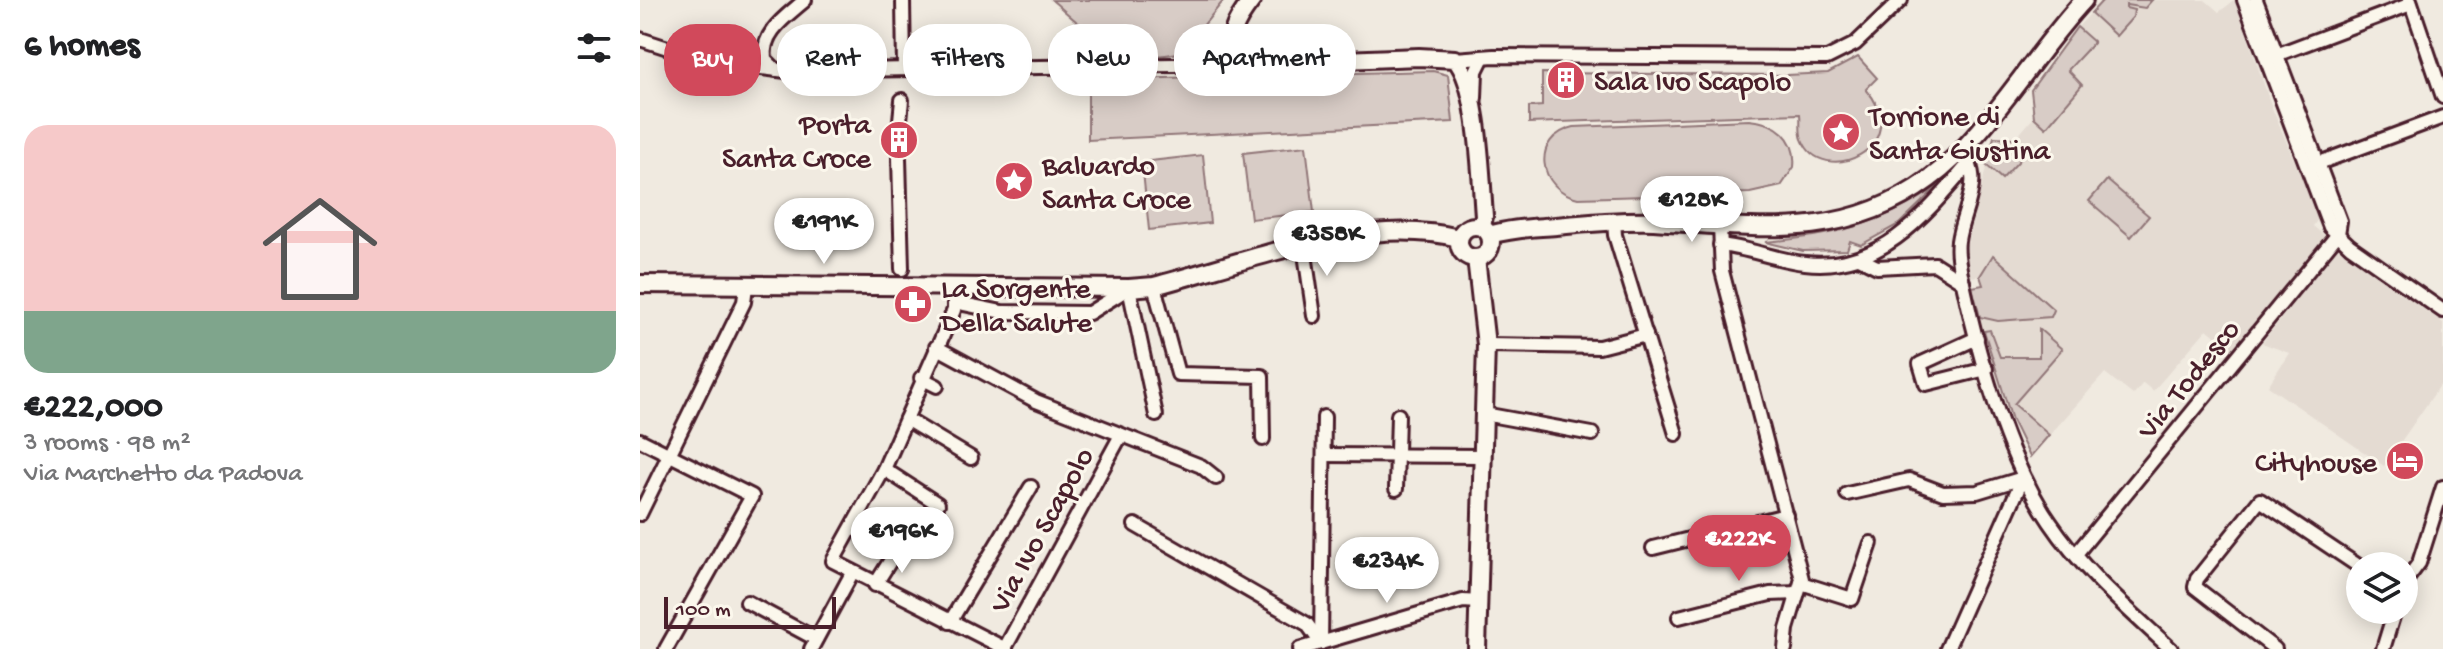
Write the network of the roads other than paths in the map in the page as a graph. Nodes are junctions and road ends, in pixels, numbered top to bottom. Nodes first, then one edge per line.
1 (805, 0) edge
2 (903, 0) edge
3 (1252, 0) edge
4 (1901, 0) edge
5 (2084, 0) edge
6 (2244, 0) edge
7 (2256, 0) edge
8 (2410, 2) edge
9 (903, 24) edge
10 (1237, 24) edge
11 (640, 39) edge
12 (2270, 57) junction
13 (1356, 59) edge
14 (1455, 59) junction
15 (1482, 59) junction
16 (1174, 65) edge
17 (1032, 67) edge
18 (903, 69) edge
19 (776, 70) junction
20 (2443, 97) edge
21 (902, 100) dead end
22 (1474, 109) junction
23 (2443, 117) edge
24 (899, 130) tunnel mouth
25 (1966, 156) junction
26 (899, 158) tunnel mouth
27 (2312, 166) junction
28 (1614, 222) junction
29 (1720, 226) junction
30 (1486, 231) junction
31 (2338, 234) junction
32 (1459, 238) junction
33 (1720, 245) junction
34 (1304, 247) junction
35 (1476, 258) junction
36 (1859, 258) junction
37 (902, 269) dead end
38 (1963, 282) junction
39 (640, 284) edge
40 (746, 286) junction
41 (1154, 286) junction
42 (1129, 288) junction
43 (954, 299) junction
44 (2443, 311) edge
45 (1314, 316) dead end
46 (1646, 335) junction
47 (1977, 338) junction
48 (1486, 345) junction
49 (936, 347) junction
50 (1986, 369) junction
51 (921, 378) junction
52 (937, 386) dead end
53 (1484, 414) junction
54 (1156, 415) dead end
55 (1398, 415) dead end
56 (1324, 417) dead end
57 (906, 419) junction
58 (1592, 434) dead end
59 (1676, 434) dead end
60 (1121, 435) junction
61 (1263, 439) dead end
62 (640, 440) edge
63 (671, 453) junction
64 (1324, 455) junction
65 (1397, 456) junction
66 (1483, 456) junction
67 (971, 458) dead end
68 (884, 469) junction
69 (1216, 478) dead end
70 (2023, 478) junction
71 (1031, 487) dead end
72 (2443, 487) edge
73 (1396, 489) dead end
74 (1847, 494) dead end
75 (938, 504) dead end
76 (640, 514) edge
77 (1786, 515) junction
78 (1135, 525) dead end
79 (1871, 543) dead end
80 (1653, 548) dead end
81 (904, 549) dead end
82 (2076, 554) junction
83 (2346, 558) edge
84 (2418, 564) edge
85 (852, 573) junction
86 (875, 585) junction
87 (1800, 588) junction
88 (747, 602) dead end
89 (1478, 602) junction
90 (1679, 617) dead end
91 (950, 622) junction
92 (2391, 624) edge
93 (1321, 643) junction
94 (813, 644) edge
95 (666, 649) edge
96 (1005, 649) edge
97 (1300, 649) edge
98 (1477, 649) edge
99 (1785, 649) edge
100 (1947, 649) edge
101 (2171, 649) edge
102 (2275, 649) edge
103 (2383, 649) edge

1 - 19 street
2 - 9 street
3 - 10 main road
4 - 15 street
5 - 25 main road
6 - 12 street
7 - 12 street
8 - 12 street
8 - 20 street
11 - 19 street
12 - 27 street
13 - 14 main road
14 - 15 street
14 - 22 main road
15 - 22 street
16 - 17 street
18 - 19 street
21 - 24 street
22 - 30 main road
23 - 27 street
25 - 29 main road
25 - 36 street
25 - 38 street
26 - 37 street
27 - 31 street
28 - 29 main road
28 - 30 main road
28 - 46 street
29 - 33 street
30 - 32 main road
30 - 35 main road
31 - 44 street
31 - 82 street, Via Todesco
32 - 34 main road
32 - 35 main road
33 - 36 street
33 - 77 street
34 - 41 main road
34 - 45 street
35 - 48 main road
36 - 38 street
38 - 47 street
39 - 40 main road
40 - 43 main road
40 - 63 street
41 - 42 main road
41 - 61 street
42 - 43 main road
42 - 43 street
42 - 54 street
43 - 49 street
46 - 48 street
46 - 59 street
47 - 50 street
47 - 50 street
48 - 53 main road
49 - 51 street
49 - 60 street
50 - 70 street
51 - 52 street
51 - 57 street
53 - 58 street
53 - 66 main road
55 - 65 street
56 - 64 street
57 - 67 street
57 - 68 street
60 - 69 street
60 - 96 street, Via Ivo Scapolo
62 - 63 street
63 - 76 street
63 - 95 street
64 - 65 street
64 - 93 street
65 - 66 street
65 - 73 street
66 - 89 main road
68 - 75 street
68 - 85 street
70 - 74 street
70 - 82 street
70 - 100 street
71 - 91 street
72 - 84 street
77 - 80 street
77 - 87 street
78 - 93 street
79 - 87 street
81 - 86 street
82 - 101 street
83 - 102 street
85 - 86 street
85 - 94 street
86 - 91 street
87 - 90 street
87 - 99 street
88 - 94 street
89 - 93 street
89 - 98 main road
91 - 96 street
92 - 103 street
93 - 97 street

